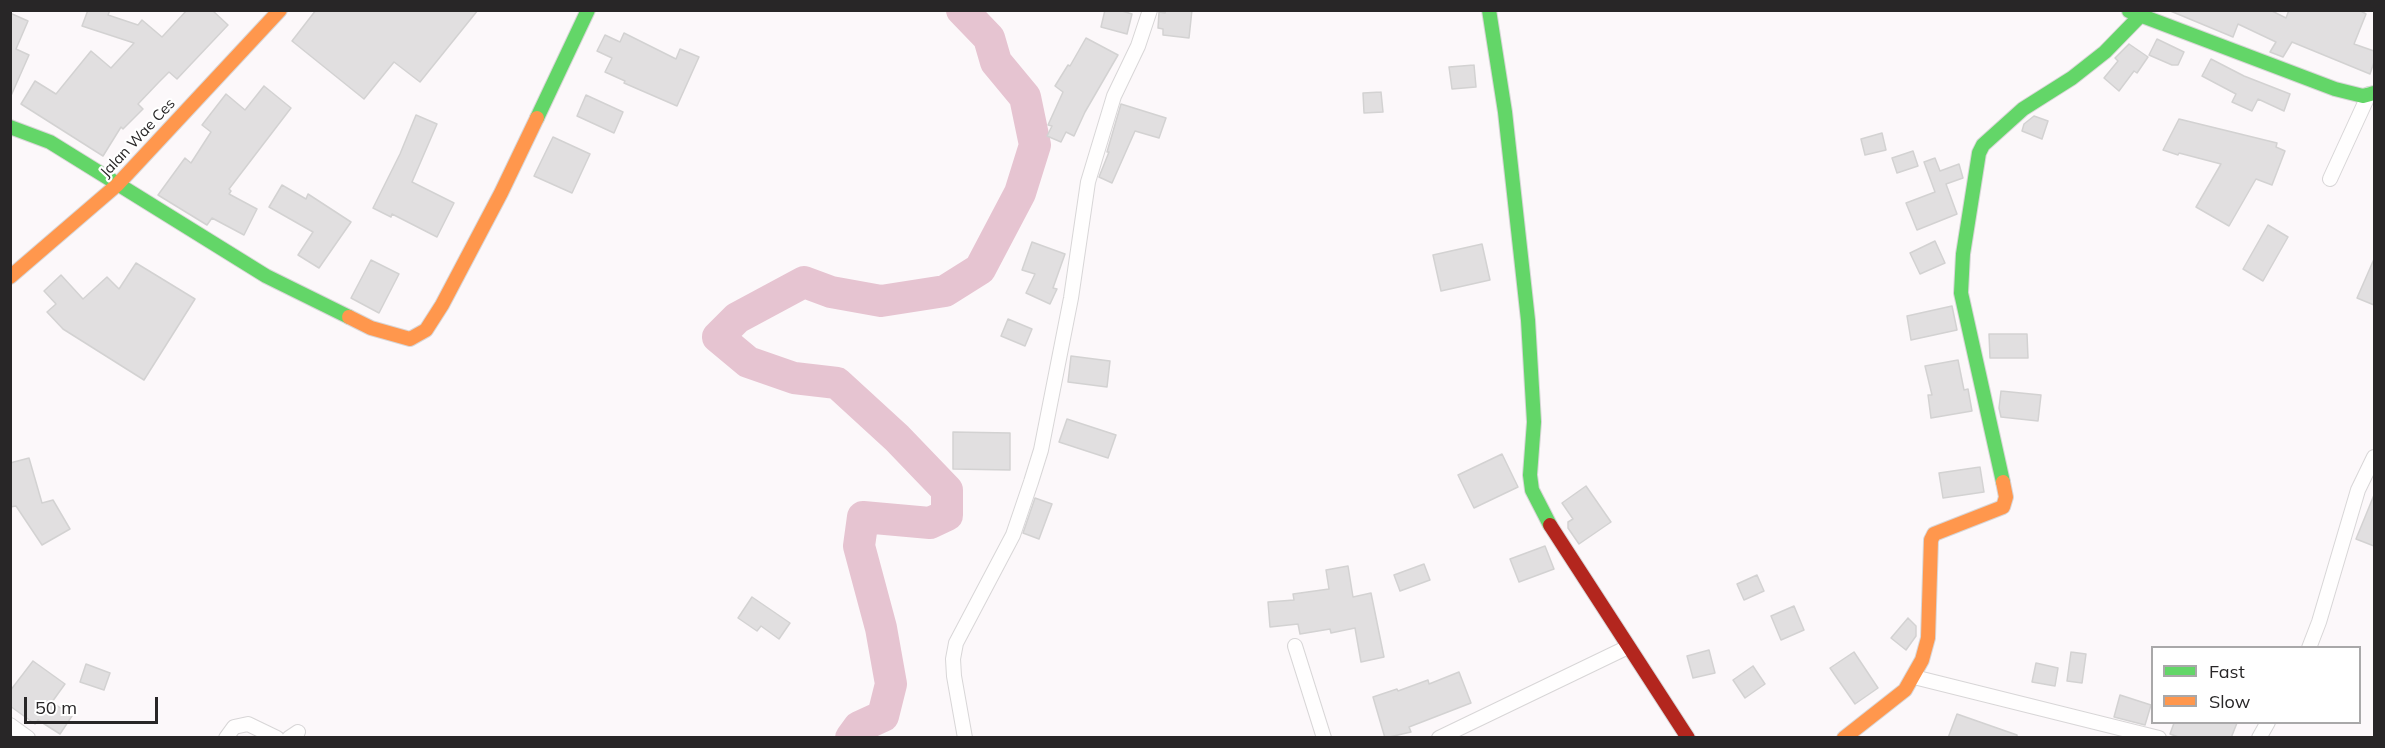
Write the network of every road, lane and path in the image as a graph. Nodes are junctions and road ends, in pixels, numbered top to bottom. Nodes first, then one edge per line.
1 (280, 10) edge
2 (588, 10) edge
3 (1150, 10) edge
4 (1489, 10) edge
5 (2134, 13) edge
6 (2372, 93) edge
7 (10, 127) edge
8 (2330, 179) dead end
9 (117, 185) junction
10 (10, 277) edge
11 (2374, 457) edge
12 (1295, 646) dead end
13 (2310, 646) edge
14 (1628, 647) junction
15 (1914, 677) junction
16 (2267, 724) edge
17 (10, 725) edge
18 (28, 738) edge
19 (226, 738) edge
20 (277, 738) edge
21 (965, 738) edge
22 (1324, 738) edge
23 (1439, 738) edge
24 (1688, 738) edge
25 (1844, 738) edge
26 (2159, 738) edge
27 (2259, 738) edge

1 - 9 main road, Jalan Wae Ces
2 - 9 main road
3 - 21 street
4 - 14 main road
5 - 6 main road
5 - 15 main road
6 - 8 street
7 - 9 main road
9 - 10 main road, Jalan Wae Ces
11 - 13 street
12 - 22 street
14 - 23 street
14 - 24 main road
15 - 25 main road
15 - 26 street
16 - 27 street
17 - 18 street
19 - 20 street

